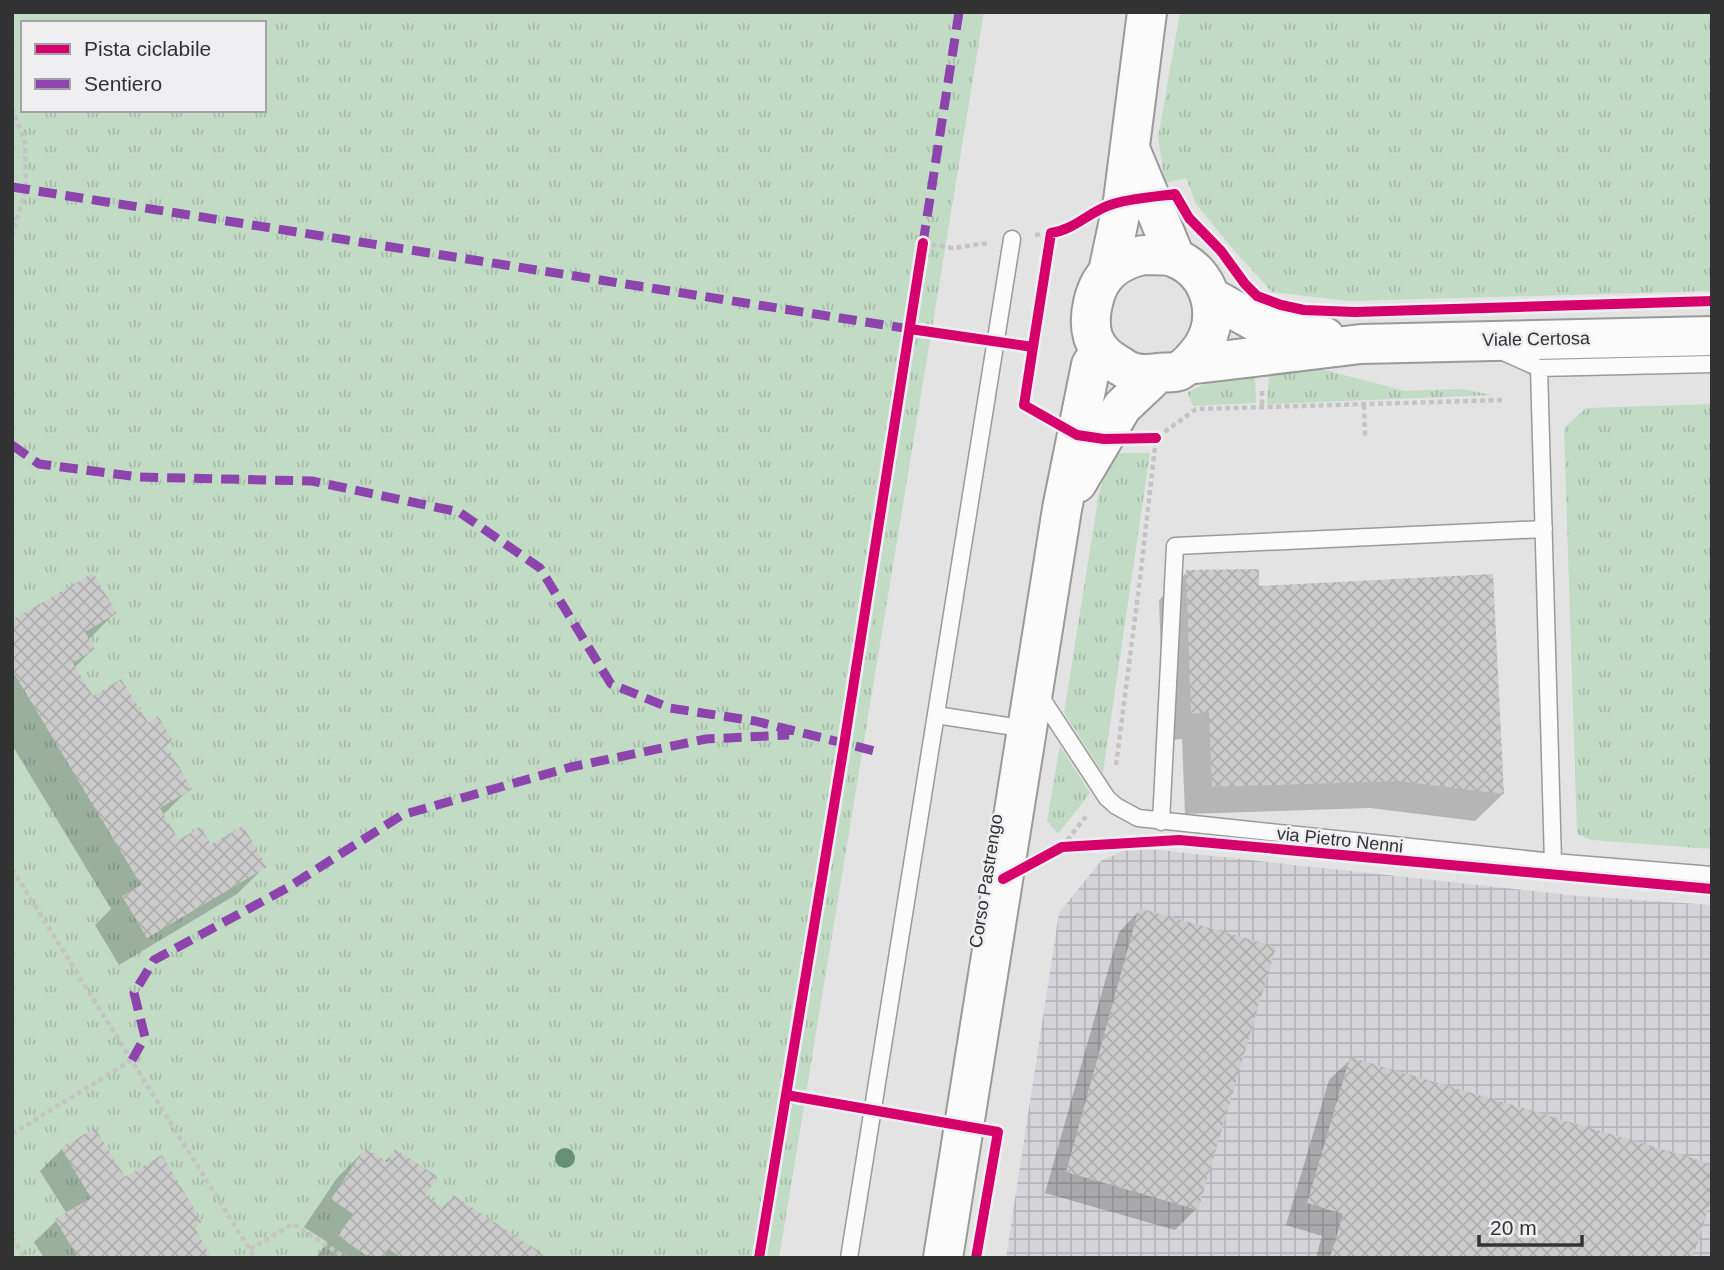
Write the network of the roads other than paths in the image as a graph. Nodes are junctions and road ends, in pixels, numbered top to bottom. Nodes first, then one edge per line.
1 (1147, 12) edge
2 (1130, 149) junction
3 (1012, 239) dead end
4 (1175, 257) junction
5 (1108, 272) junction
6 (1211, 297) junction
7 (1712, 336) edge
8 (1478, 341) junction
9 (1361, 344) junction
10 (1100, 351) junction
11 (1712, 364) edge
12 (1539, 368) junction
13 (1173, 369) junction
14 (1062, 509) junction
15 (1544, 529) junction
16 (1034, 687) junction
17 (936, 715) junction
18 (1027, 729) junction
19 (1161, 822) junction
20 (1553, 862) junction
21 (1712, 875) edge
22 (849, 1258) edge
23 (943, 1258) edge

1 - 2 street
2 - 4 street
2 - 5 street
3 - 17 lane
4 - 5 street
4 - 6 street
5 - 10 street
6 - 9 street, Viale Certosa
6 - 13 street
7 - 8 street, Viale Certosa
8 - 9 street, Viale Certosa
8 - 12 lane
9 - 13 street, Viale Certosa
10 - 13 street
10 - 14 street, Corso Pastrengo
11 - 12 lane
12 - 15 lane
13 - 14 street, Corso Pastrengo
14 - 16 street, Corso Pastrengo
15 - 19 lane
15 - 20 lane
16 - 18 street, Corso Pastrengo
16 - 19 lane, via Pietro Nenni
17 - 18 lane
17 - 22 lane
18 - 23 street, Corso Pastrengo
19 - 20 lane, via Pietro Nenni
20 - 21 lane, via Pietro Nenni

